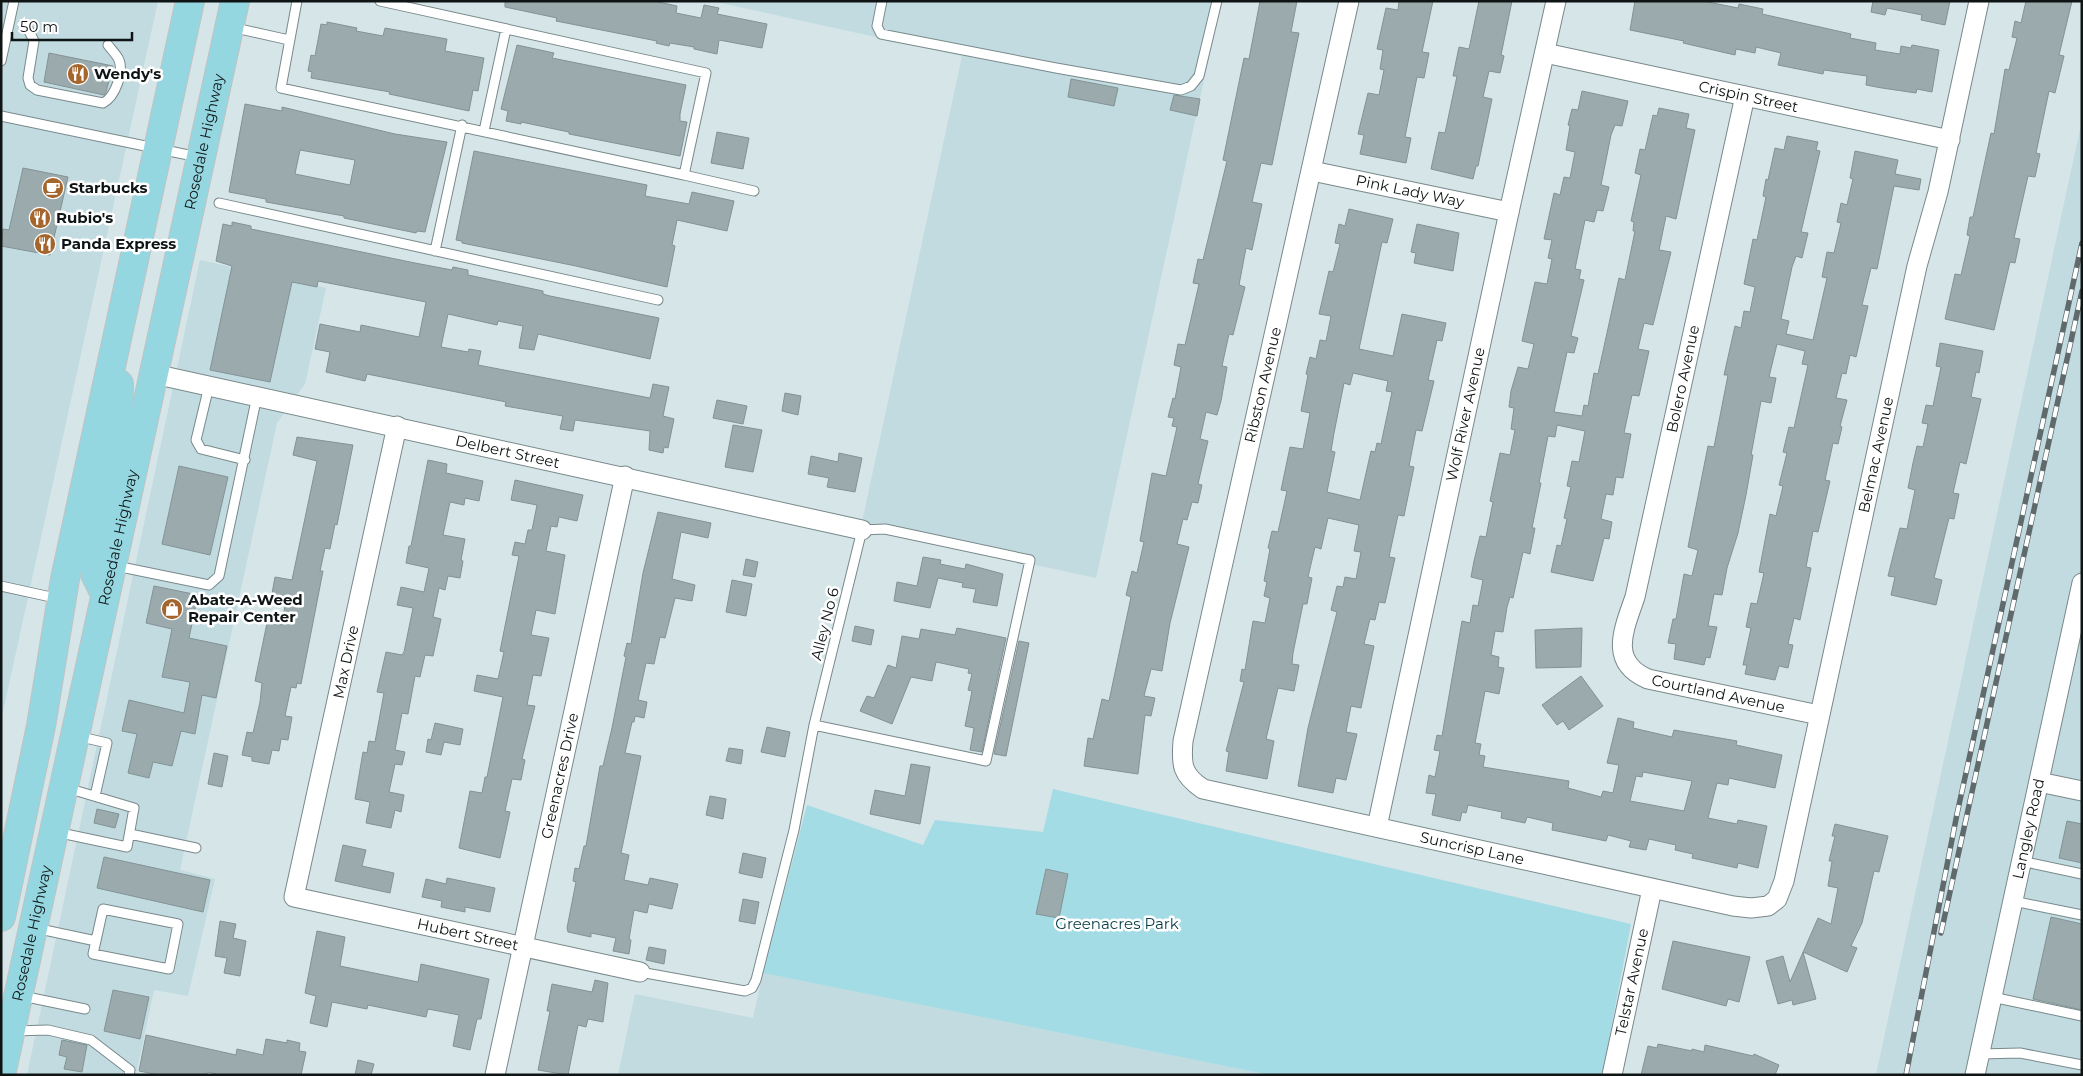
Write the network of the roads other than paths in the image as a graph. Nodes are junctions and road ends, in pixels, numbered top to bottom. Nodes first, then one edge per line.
1 (14, 1) edge
2 (190, 1) edge
3 (297, 1) edge
4 (380, 1) edge
5 (882, 1) edge
6 (1216, 1) edge
7 (1349, 1) edge
8 (1556, 1) edge
9 (1979, 1) edge
10 (232, 14) edge
11 (27, 27) dead end
12 (506, 29) junction
13 (290, 40) junction
14 (108, 45) dead end
15 (1545, 53) junction
16 (1, 61) edge
17 (1745, 96) junction
18 (1, 116) edge
19 (462, 125) junction
20 (484, 130) junction
21 (1950, 140) junction
22 (158, 150) junction
23 (201, 158) junction
24 (1312, 171) junction
25 (684, 175) junction
26 (754, 191) dead end
27 (219, 204) dead end
28 (1508, 212) junction
29 (435, 251) junction
30 (658, 300) dead end
31 (114, 350) junction
32 (154, 374) junction
33 (210, 386) junction
34 (257, 396) junction
35 (397, 426) junction
36 (245, 460) junction
37 (625, 476) junction
38 (862, 530) junction
39 (113, 566) junction
40 (2082, 583) edge
41 (1, 586) edge
42 (106, 596) junction
43 (62, 599) junction
44 (1625, 661) joint
45 (1819, 715) junction
46 (814, 725) junction
47 (76, 736) junction
48 (1184, 770) joint
49 (2039, 782) junction
50 (65, 787) junction
51 (2082, 792) edge
52 (95, 796) junction
53 (1377, 827) junction
54 (55, 832) junction
55 (130, 834) junction
56 (196, 848) dead end
57 (2022, 861) junction
58 (2082, 874) edge
59 (1652, 888) junction
60 (294, 897) joint
61 (2013, 901) junction
62 (1768, 906) joint
63 (2082, 914) edge
64 (1, 917) edge
65 (34, 928) junction
66 (96, 941) junction
67 (523, 947) junction
68 (640, 972) joint
69 (19, 996) junction
70 (1992, 997) junction
71 (85, 1009) dead end
72 (2082, 1016) edge
73 (12, 1031) junction
74 (1980, 1054) junction
75 (2082, 1065) edge
76 (1, 1075) edge
77 (129, 1075) edge
78 (495, 1075) edge
79 (1612, 1075) edge
80 (1975, 1075) edge

1 - 16 lane
2 - 22 main road
3 - 13 lane
4 - 12 lane
5 - 6 lane
7 - 24 street, Ribston Avenue
8 - 15 street, Wolf River Avenue
9 - 21 street, Belmac Avenue
10 - 13 lane
10 - 23 main road, Rosedale Highway
11 - 14 lane
12 - 20 lane
12 - 25 lane
13 - 19 lane
15 - 17 street, Crispin Street
15 - 28 street, Wolf River Avenue
17 - 21 street, Crispin Street
17 - 44 street, Bolero Avenue
18 - 22 lane
19 - 20 lane
19 - 29 lane
20 - 25 lane
21 - 45 street, Belmac Avenue
22 - 23 lane
22 - 31 main road
23 - 32 main road, Rosedale Highway
24 - 28 street, Pink Lady Way
24 - 48 street, Ribston Avenue
25 - 26 lane
27 - 29 lane
28 - 53 street, Wolf River Avenue
29 - 30 lane
31 - 42 main road
31 - 43 main road
32 - 33 street, Delbert Street
32 - 39 main road, Rosedale Highway
33 - 34 street, Delbert Street
33 - 36 lane
34 - 35 street, Delbert Street
34 - 36 lane
35 - 37 street, Delbert Street
35 - 60 street, Max Drive
36 - 39 lane
37 - 38 street, Delbert Street
37 - 67 street, Greenacres Drive
38 - 46 lane, Alley No 6
38 - 46 lane
39 - 42 main road, Rosedale Highway
40 - 49 street, Langley Road
41 - 43 lane
42 - 47 main road, Rosedale Highway
43 - 64 main road
44 - 45 street, Courtland Avenue
45 - 62 street, Belmac Avenue
46 - 68 lane, Alley No 6
47 - 50 main road, Rosedale Highway
47 - 52 lane
48 - 53 street, Suncrisp Lane
49 - 51 street
49 - 57 street, Langley Road
50 - 52 lane
50 - 54 main road, Rosedale Highway
52 - 55 lane
53 - 59 street, Suncrisp Lane
54 - 55 lane
54 - 65 main road, Rosedale Highway
55 - 56 lane
57 - 58 lane
57 - 61 street, Langley Road
59 - 62 street, Suncrisp Lane
59 - 79 street, Telstar Avenue
60 - 67 street, Hubert Street
61 - 63 lane
61 - 70 street, Langley Road
65 - 66 lane
65 - 69 main road, Rosedale Highway
66 - 66 lane
67 - 68 street, Hubert Street
67 - 78 street, Greenacres Drive
69 - 71 lane
69 - 73 main road, Rosedale Highway
70 - 72 lane
70 - 74 street, Langley Road
73 - 76 main road, Rosedale Highway
73 - 77 lane
74 - 75 lane
74 - 80 street, Langley Road

